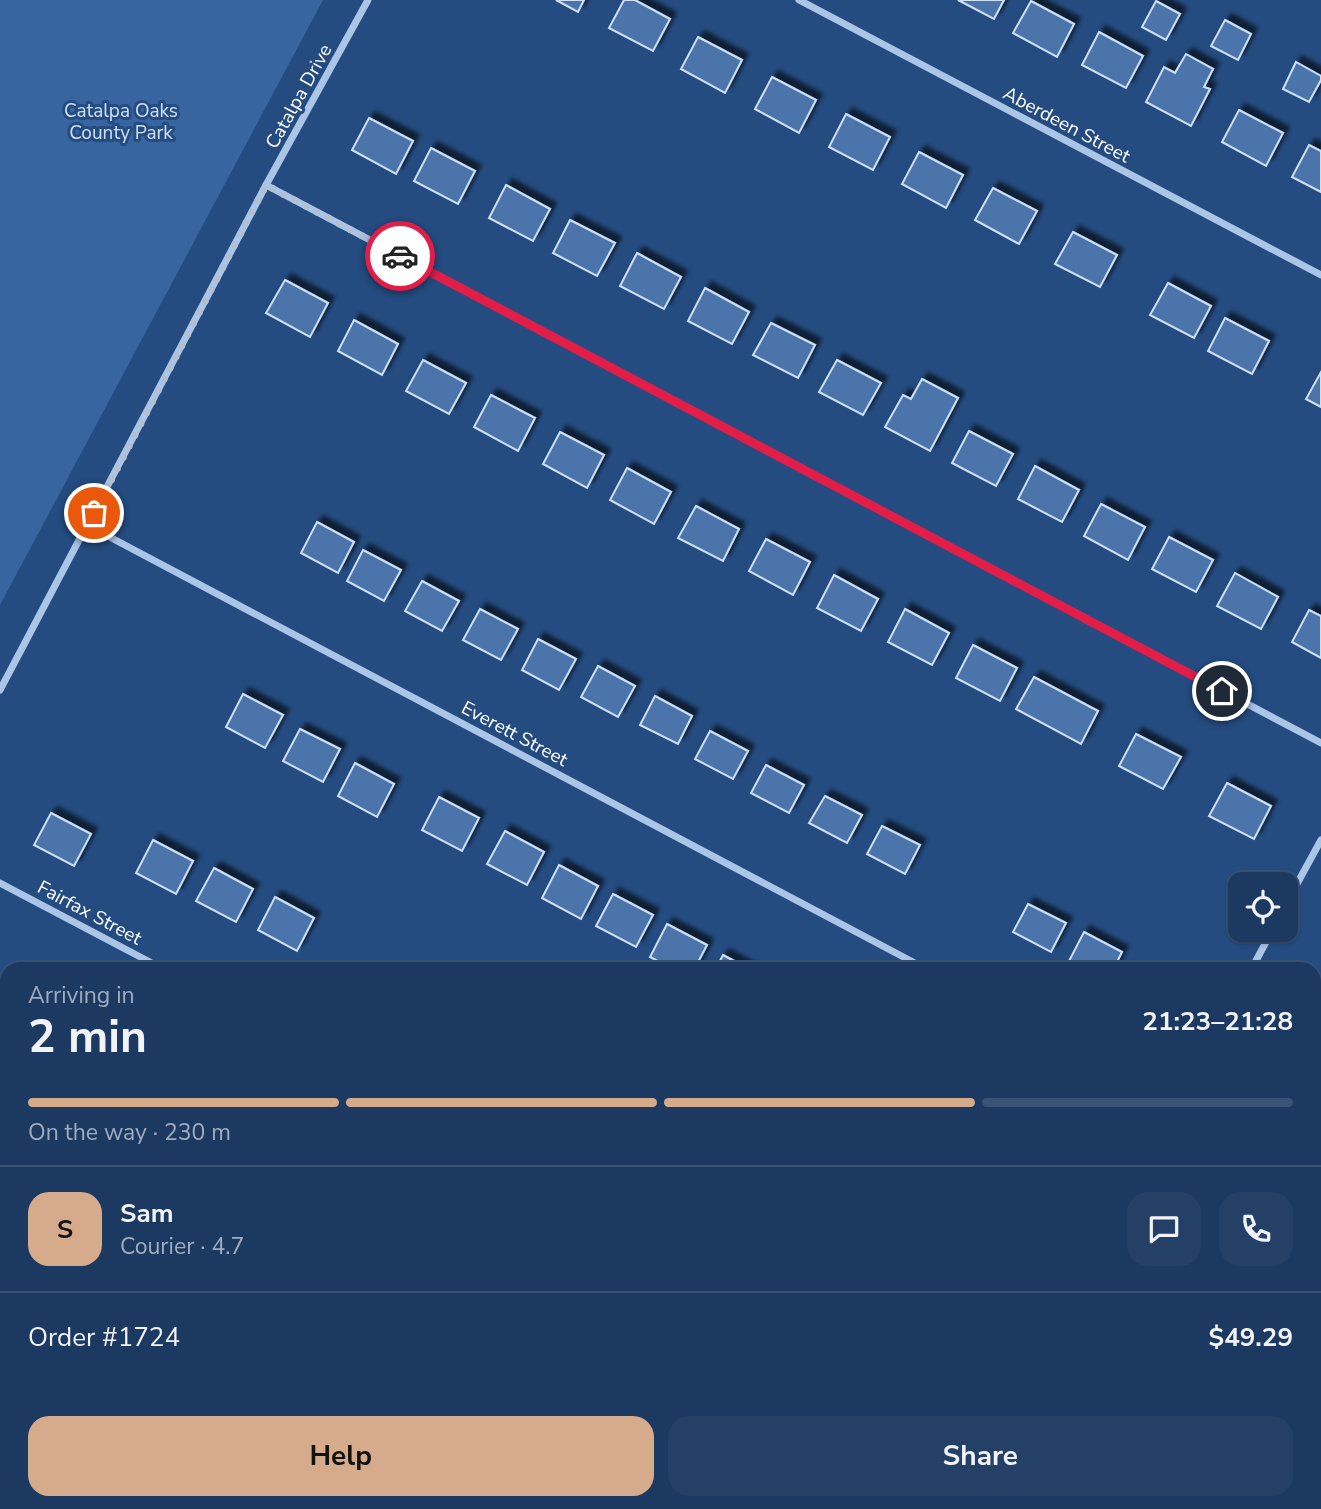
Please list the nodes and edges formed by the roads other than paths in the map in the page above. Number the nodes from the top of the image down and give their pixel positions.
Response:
1 (368, 0) edge
2 (799, 0) edge
3 (266, 185) junction
4 (1321, 275) edge
5 (87, 525) junction
6 (0, 690) edge
7 (1321, 743) edge
8 (1321, 840) edge
9 (1298, 882) edge
10 (0, 883) edge
11 (1266, 942) edge
12 (150, 962) edge
13 (913, 962) edge
14 (1255, 962) edge

1 - 3 street, Catalpa Drive
2 - 4 street, Aberdeen Street
3 - 5 street, Catalpa Drive
3 - 7 street
5 - 6 street, Catalpa Drive
5 - 13 street, Everett Street
8 - 9 street
10 - 12 street, Fairfax Street
11 - 14 street

